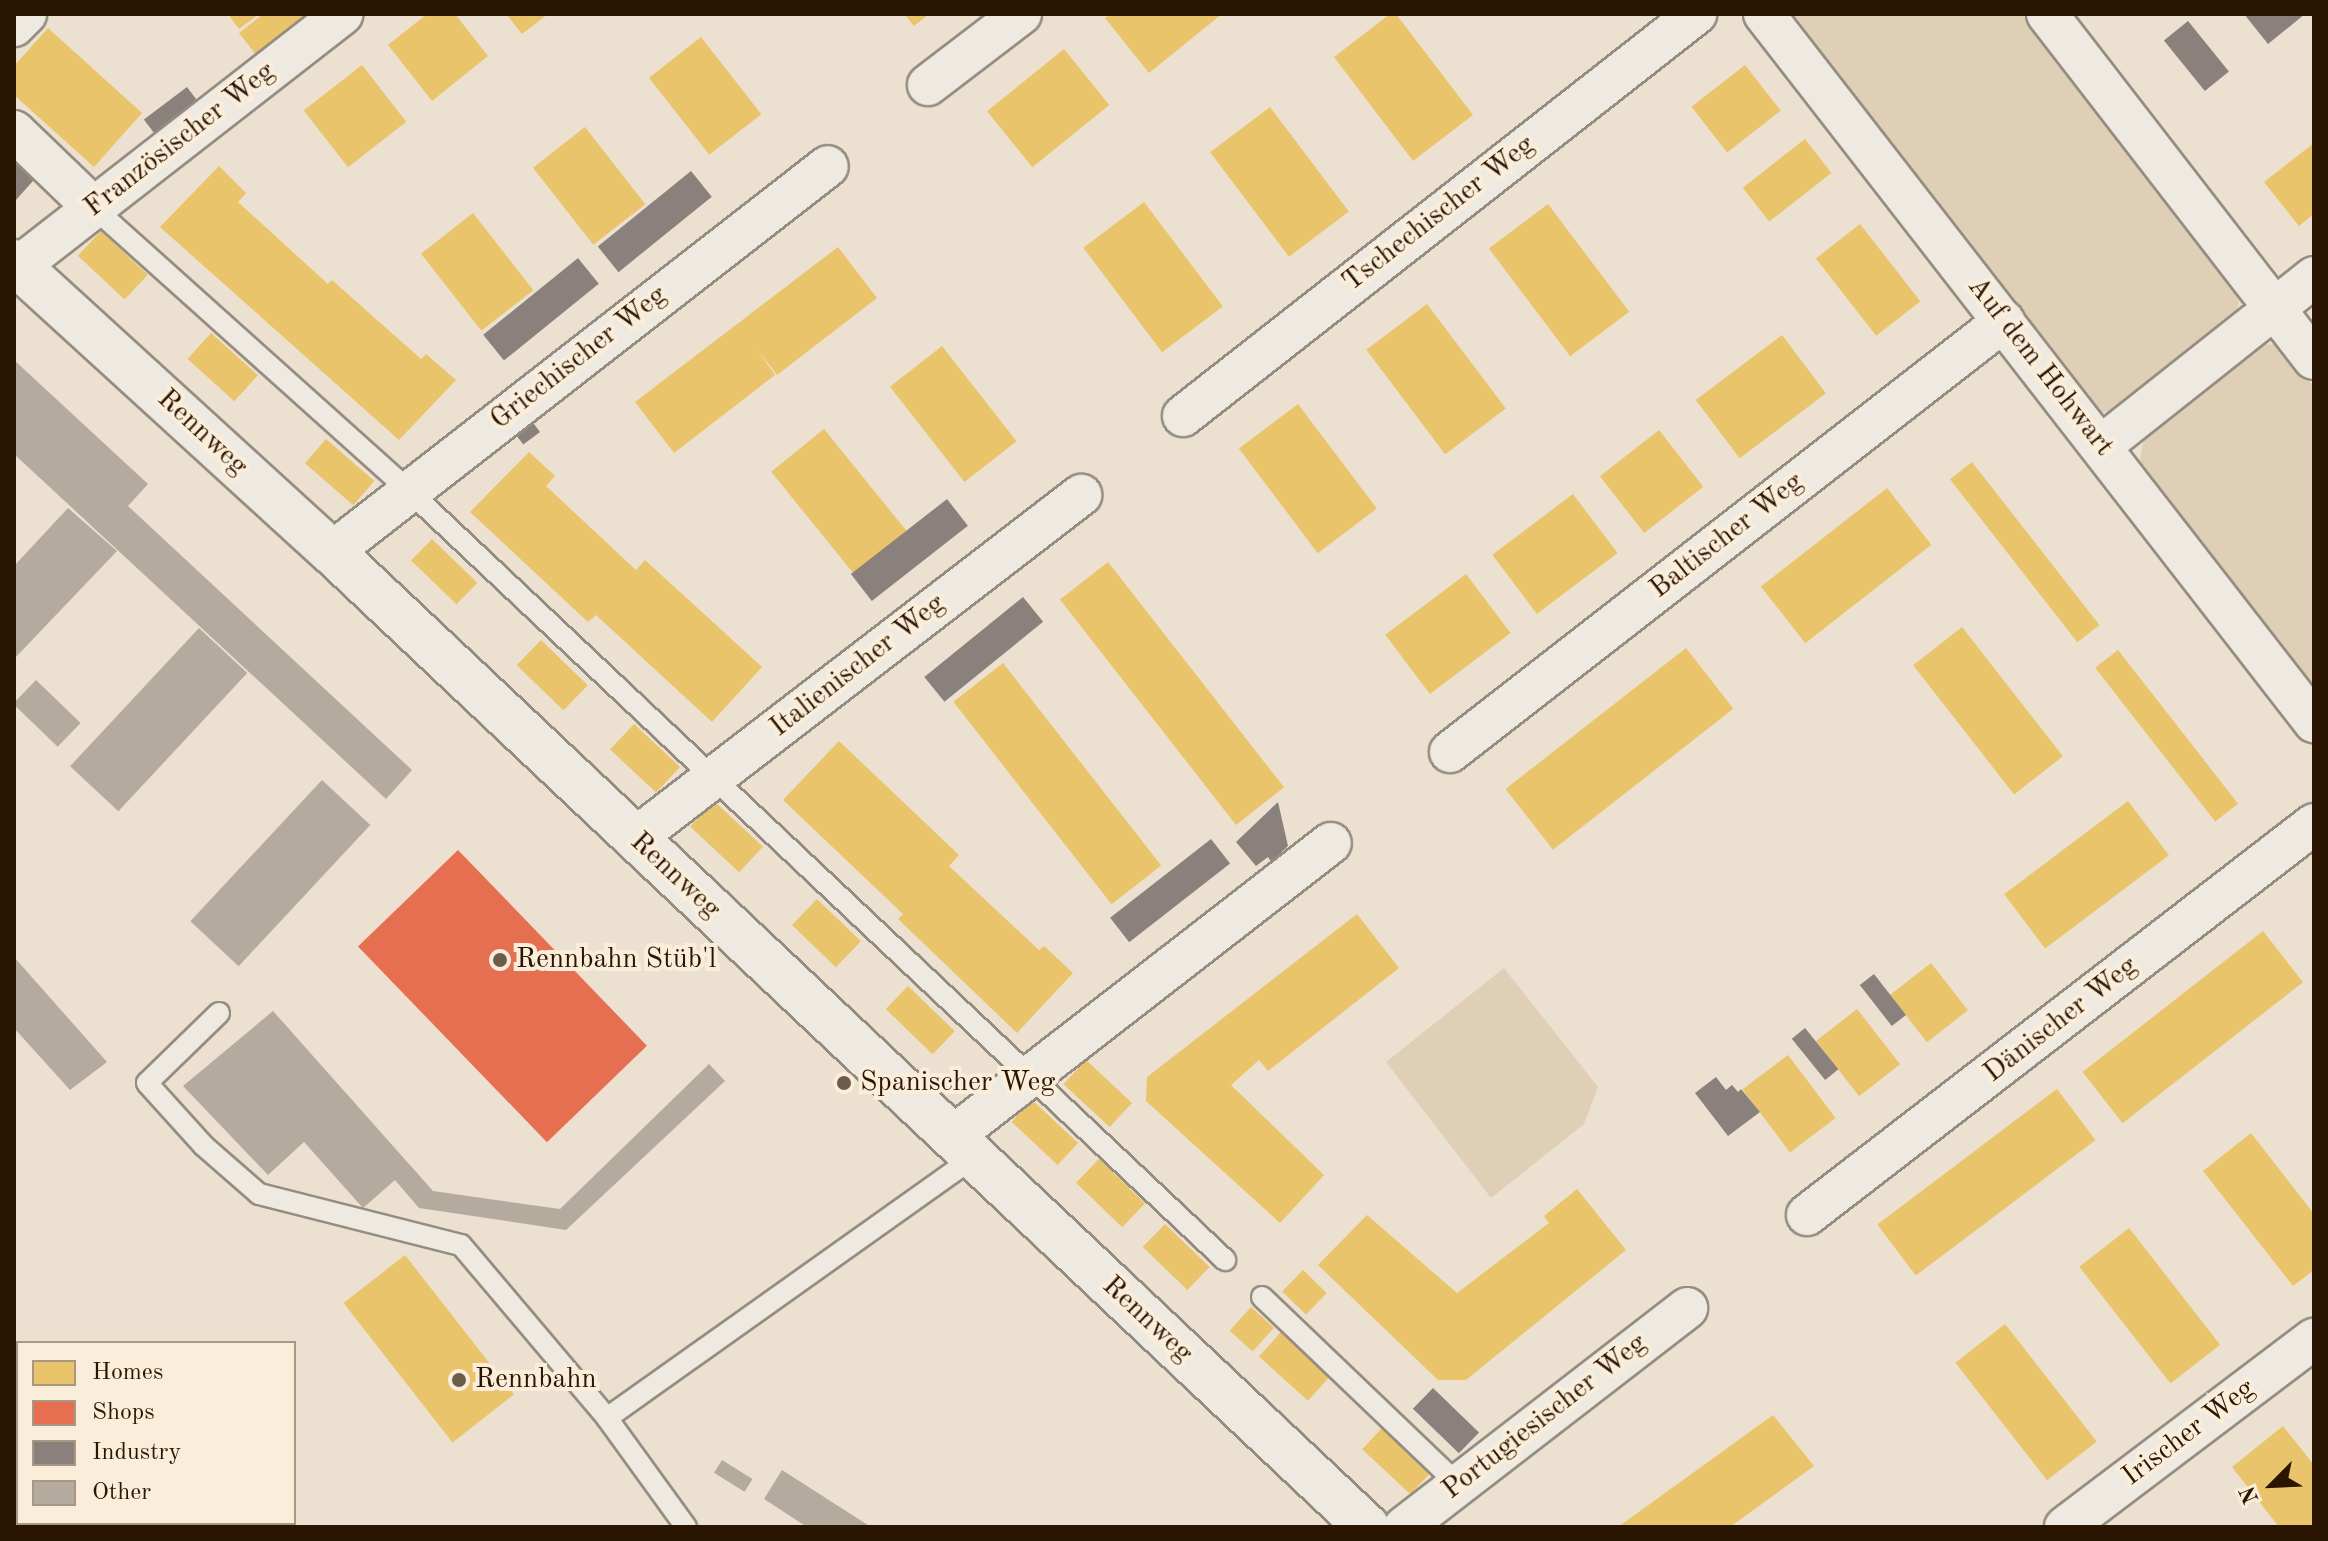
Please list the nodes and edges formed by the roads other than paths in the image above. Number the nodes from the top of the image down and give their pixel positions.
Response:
1 (26, 14) edge
2 (343, 14) edge
3 (1021, 14) edge
4 (1696, 14) edge
5 (1764, 14) edge
6 (2047, 14) edge
7 (14, 26) edge
8 (928, 85) dead end
9 (14, 131) edge
10 (828, 166) dead end
11 (93, 207) junction
12 (16, 264) edge
13 (2314, 277) edge
14 (2275, 308) junction
15 (2004, 321) junction
16 (2314, 359) edge
17 (1183, 416) dead end
18 (2101, 446) junction
19 (408, 490) junction
20 (1081, 495) dead end
21 (332, 552) junction
22 (2314, 722) edge
23 (1450, 752) dead end
24 (711, 780) junction
25 (2314, 824) edge
26 (635, 838) junction
27 (1331, 843) dead end
28 (219, 1013) dead end
29 (1031, 1077) junction
30 (963, 1146) junction
31 (1807, 1215) dead end
32 (1225, 1260) dead end
33 (1262, 1297) dead end
34 (1687, 1308) dead end
35 (2314, 1339) edge
36 (607, 1418) junction
37 (1458, 1484) junction
38 (686, 1527) edge
39 (1367, 1527) edge
40 (1404, 1527) edge
41 (2065, 1527) edge

1 - 7 street
2 - 11 street, Französischer Weg
3 - 8 street
4 - 17 street, Tschechischer Weg
5 - 15 street, Auf dem Hohwart
6 - 14 street
9 - 11 street
10 - 19 street, Griechischer Weg
11 - 12 street, Französischer Weg
11 - 19 lane
12 - 21 street, Rennweg
13 - 14 street
14 - 16 street
14 - 18 street
15 - 18 street, Auf dem Hohwart
15 - 23 street, Baltischer Weg
18 - 22 street, Auf dem Hohwart
19 - 21 street, Griechischer Weg
19 - 24 lane
20 - 24 street, Italienischer Weg
21 - 26 street, Rennweg
24 - 26 street, Italienischer Weg
24 - 29 lane
25 - 31 street, Dänischer Weg
26 - 30 street, Rennweg
27 - 29 street
28 - 36 lane
29 - 30 street
29 - 32 lane
30 - 36 lane
30 - 39 street, Rennweg
33 - 37 lane
34 - 37 street, Portugiesischer Weg
35 - 41 street, Irischer Weg
36 - 38 lane
37 - 40 street, Portugiesischer Weg

